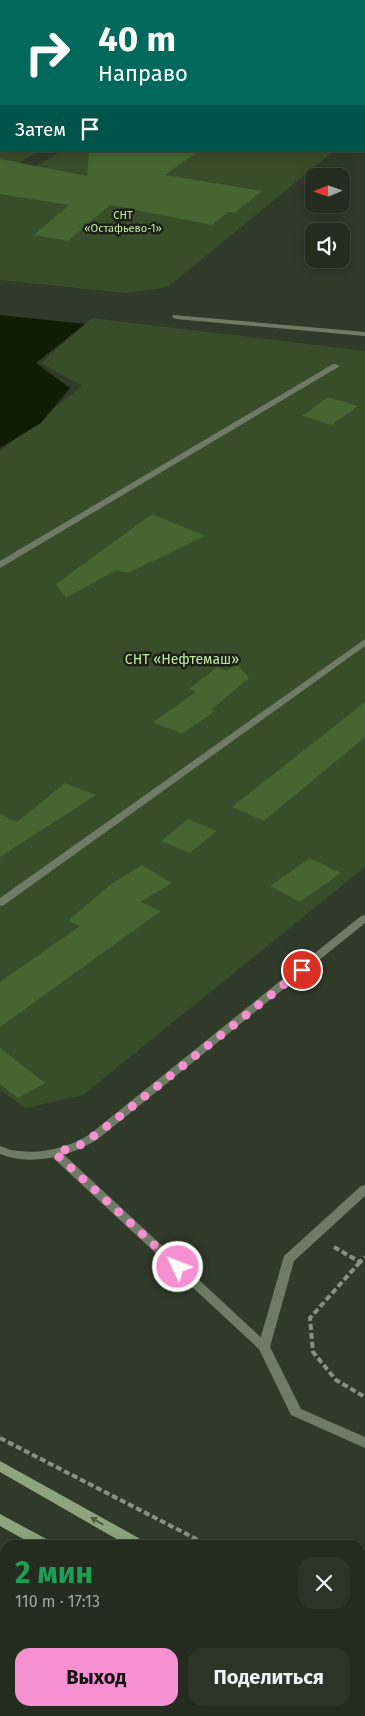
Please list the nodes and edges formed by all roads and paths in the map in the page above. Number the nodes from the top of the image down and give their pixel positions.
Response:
1 (176, 317) dead end
2 (365, 334) edge
3 (336, 366) dead end
4 (0, 564) edge
5 (365, 642) edge
6 (0, 903) edge
7 (365, 918) edge
8 (0, 1150) edge
9 (55, 1153) junction
10 (365, 1189) edge
11 (313, 1236) junction
12 (365, 1258) edge
13 (360, 1262) junction
14 (264, 1347) junction
15 (365, 1397) edge
16 (0, 1438) edge
17 (365, 1444) edge
18 (0, 1466) edge
19 (0, 1519) edge
20 (36, 1540) edge
21 (130, 1540) edge
22 (198, 1540) edge

1 - 2 street
3 - 4 street
5 - 6 street
7 - 9 street
8 - 9 street
9 - 14 street
10 - 11 street
11 - 13 path
11 - 14 street
12 - 13 path
13 - 15 path
14 - 17 street
16 - 22 path
21 -> 18 main road
19 - 20 main road

